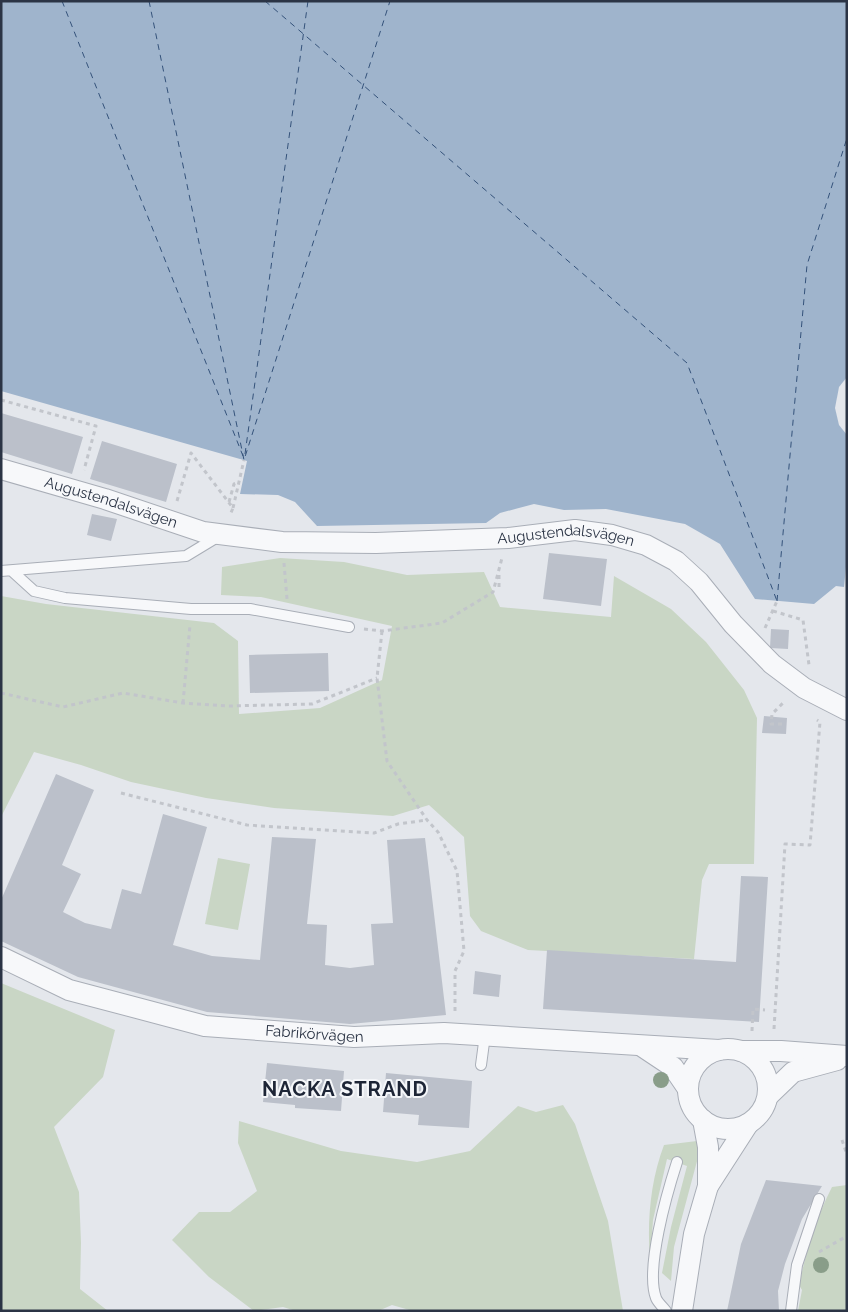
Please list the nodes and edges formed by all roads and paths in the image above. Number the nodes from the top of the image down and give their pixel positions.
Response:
1 (1, 400) edge
2 (244, 460) dead end
3 (1, 469) edge
4 (239, 482) junction
5 (78, 490) junction
6 (229, 502) junction
7 (233, 508) junction
8 (171, 521) junction
9 (225, 527) junction
10 (282, 542) junction
11 (504, 549) dead end
12 (499, 556) dead end
13 (1, 571) edge
14 (12, 571) junction
15 (499, 587) dead end
16 (777, 602) dead end
17 (191, 609) junction
18 (773, 611) junction
19 (288, 616) junction
20 (348, 627) joint
21 (382, 631) junction
22 (764, 632) dead end
23 (810, 670) dead end
24 (377, 678) junction
25 (1, 693) edge
26 (183, 703) junction
27 (790, 706) dead end
28 (847, 710) edge
29 (812, 718) dead end
30 (782, 724) dead end
31 (121, 793) dead end
32 (427, 820) junction
33 (1, 958) edge
34 (765, 1010) dead end
35 (456, 1020) dead end
36 (752, 1031) dead end
37 (773, 1032) dead end
38 (485, 1035) junction
39 (641, 1046) junction
40 (719, 1050) junction
41 (741, 1051) junction
42 (847, 1057) edge
43 (481, 1065) dead end
44 (688, 1089) junction
45 (768, 1096) junction
46 (703, 1120) junction
47 (748, 1124) junction
48 (842, 1140) dead end
49 (847, 1155) edge
50 (677, 1162) dead end
51 (708, 1186) junction
52 (819, 1199) dead end
53 (847, 1236) edge
54 (830, 1245) dead end
55 (666, 1311) edge
56 (682, 1311) edge
57 (791, 1311) edge

1 - 5 path
2 - 4 path
3 - 5 street, Augustendalsvägen
4 - 6 path
4 - 7 path
5 - 8 street, Augustendalsvägen
6 - 7 path
6 - 8 path
7 - 9 path
8 - 9 street, Augustendalsvägen
9 - 10 street, Augustendalsvägen
9 - 14 lane
10 - 19 path
10 - 28 street, Augustendalsvägen
11 - 21 path
12 - 15 path
13 - 14 lane
14 - 17 lane
16 - 18 path
17 - 19 lane
17 - 26 path
18 - 22 path
18 - 23 path
19 - 20 lane
20 - 21 path
21 - 24 path
24 - 26 path
24 - 32 path
25 - 26 path
27 - 30 path
29 - 37 path
31 - 32 path
32 - 35 path
33 - 38 street, Fabrikörvägen
34 - 36 path
38 - 39 street, Fabrikörvägen
38 - 43 lane
39 - 40 street, Fabrikörvägen
39 - 44 street, Fabrikörvägen
40 - 41 street
40 - 44 street
41 - 42 street
41 - 45 street
42 - 45 street
44 - 46 street
45 - 47 street
46 - 47 street
46 - 51 street
47 - 51 street
48 - 49 path
50 - 55 lane
51 - 56 street
52 - 57 lane
53 - 54 path

